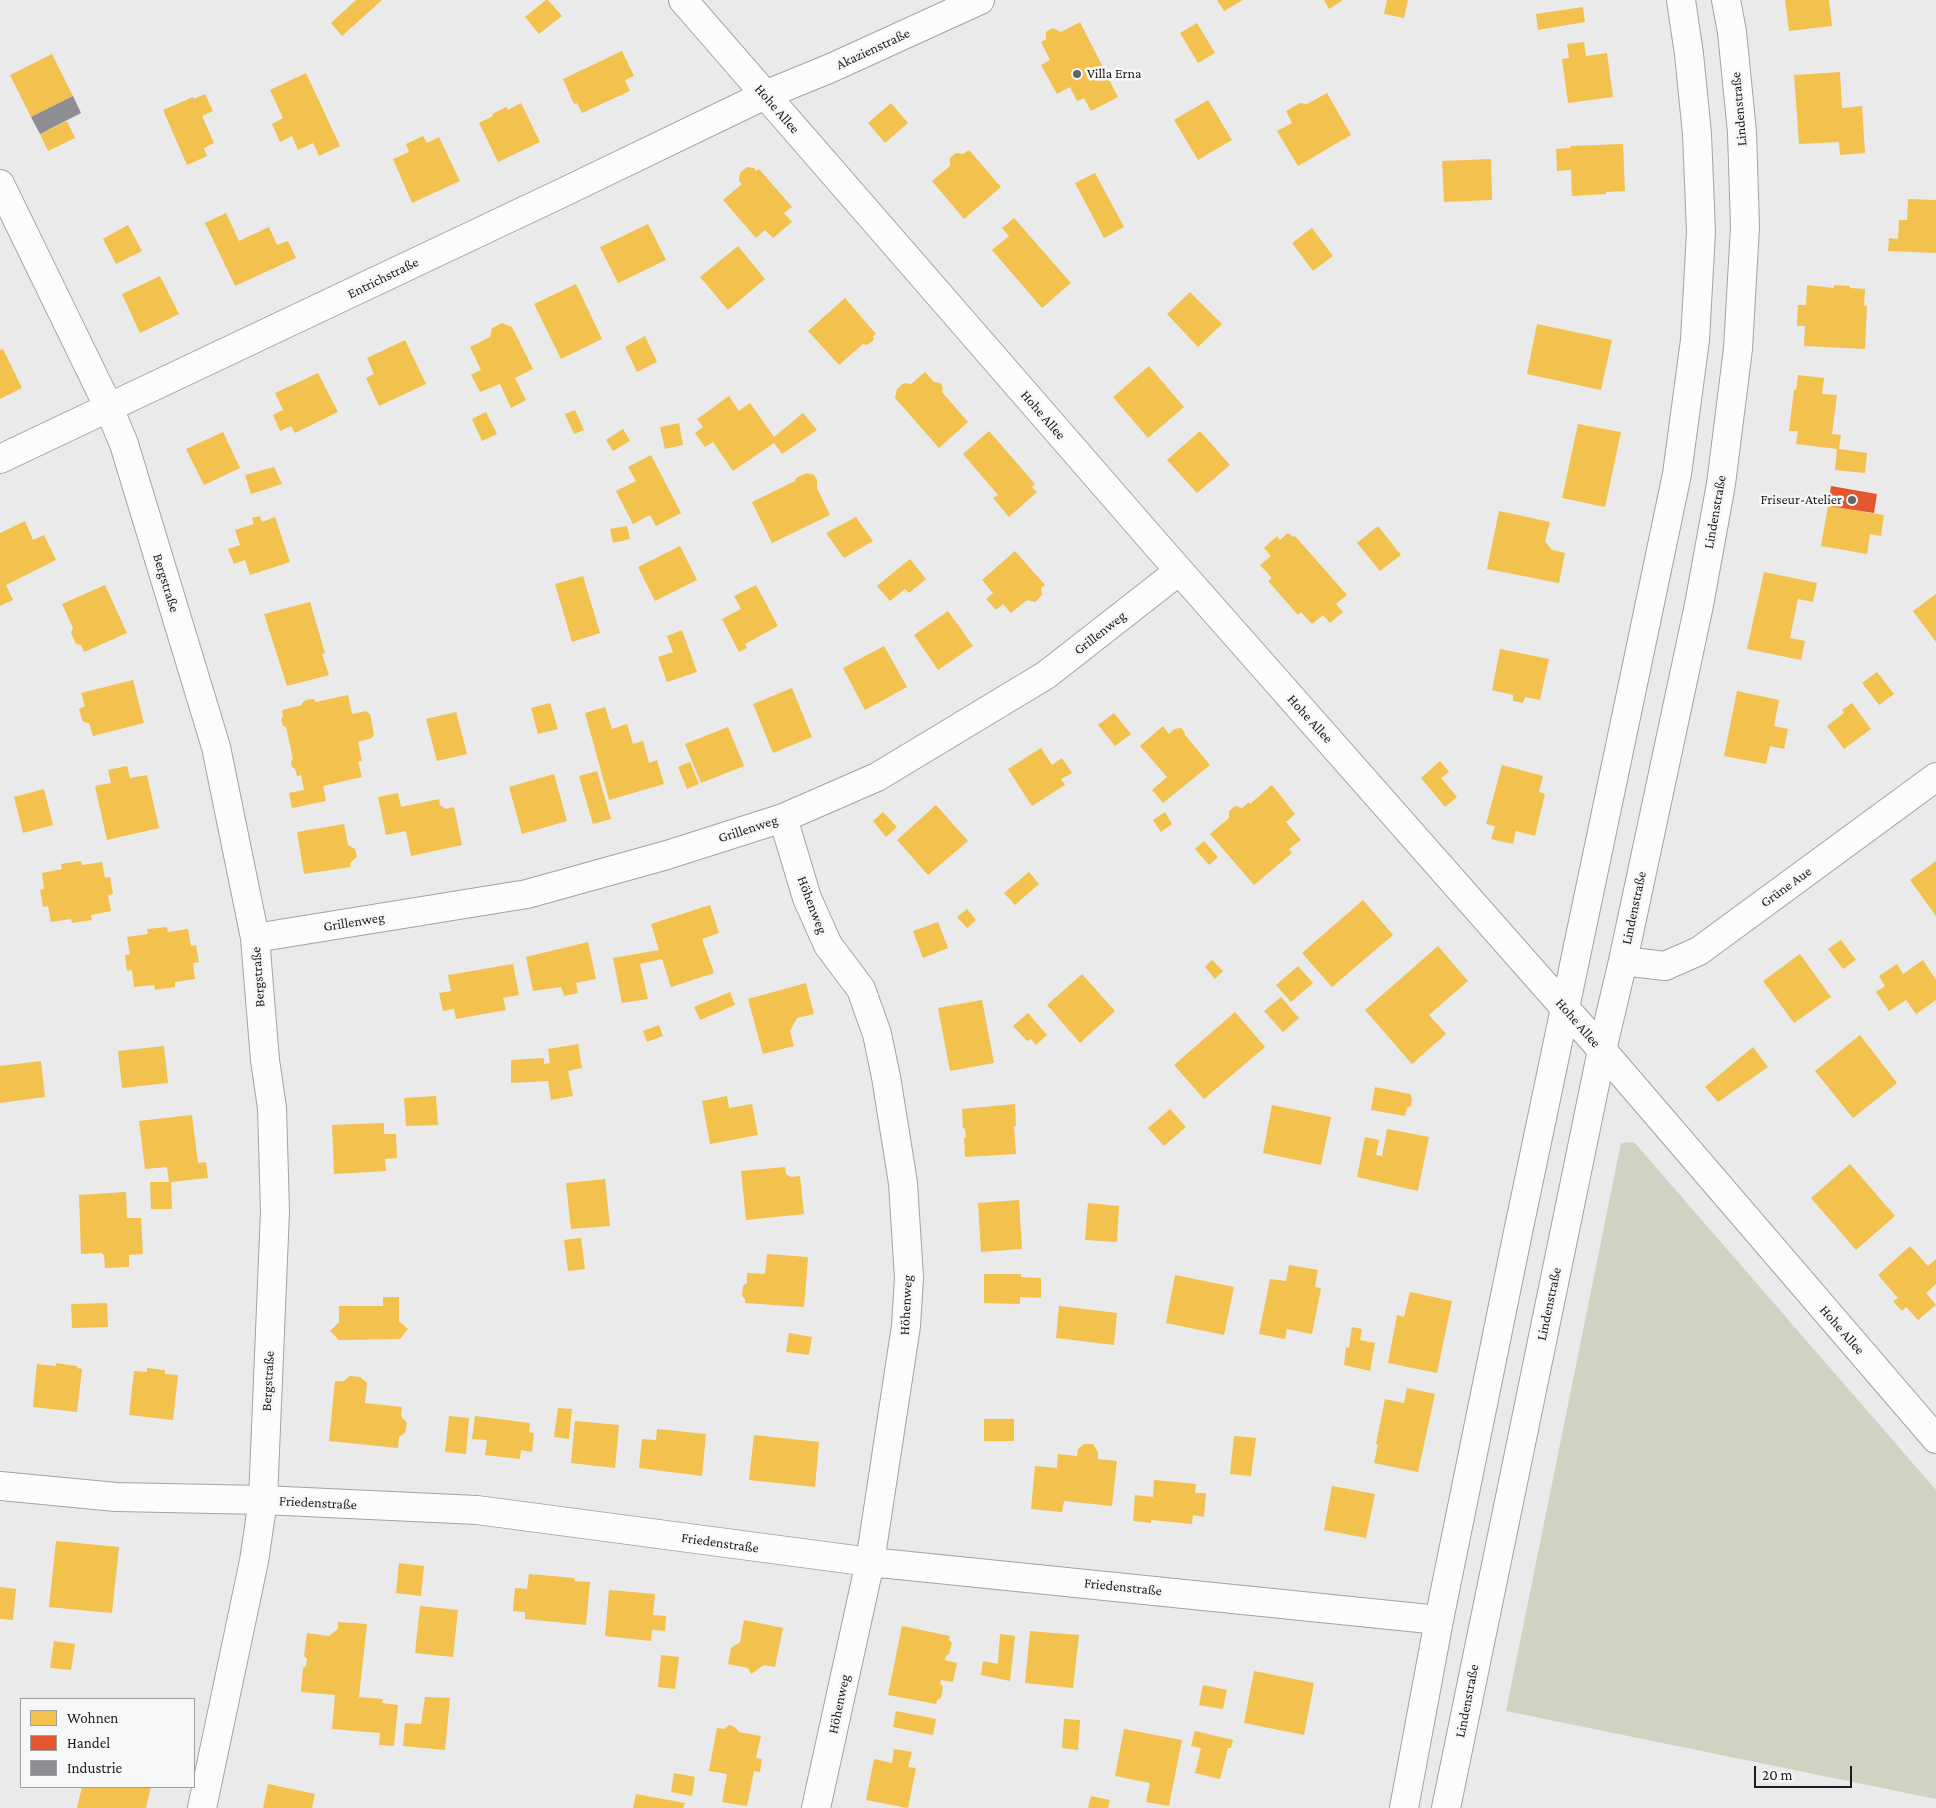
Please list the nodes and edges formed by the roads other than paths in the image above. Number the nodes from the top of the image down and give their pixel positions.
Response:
1 (683, 0) edge
2 (980, 0) edge
3 (1681, 0) edge
4 (1726, 0) edge
5 (765, 95) junction
6 (0, 184) edge
7 (109, 408) junction
8 (0, 459) edge
9 (1179, 571) junction
10 (1936, 776) edge
11 (783, 818) junction
12 (255, 938) junction
13 (1623, 961) junction
14 (1565, 1008) junction
15 (1602, 1050) junction
16 (1936, 1439) edge
17 (0, 1486) edge
18 (263, 1500) junction
19 (870, 1562) junction
20 (1440, 1620) junction
21 (202, 1808) edge
22 (816, 1808) edge
23 (1404, 1808) edge
24 (1446, 1808) edge

1 - 5 street, Hohe Allee
2 - 5 street, Akazienstraße
3 - 14 street
4 - 13 street, Lindenstraße
5 - 7 street, Entrichstraße
5 - 9 street, Hohe Allee
6 - 7 street, Bergstraße
7 - 8 street, Entrichstraße
7 - 12 street, Bergstraße
9 - 11 street, Grillenweg
9 - 14 street, Hohe Allee
10 - 13 street, Grüne Aue
11 - 12 street, Grillenweg
11 - 19 street, Höhenweg
12 - 18 street, Bergstraße
13 - 15 street, Lindenstraße
14 - 15 street, Hohe Allee
14 - 20 street
15 - 16 street, Hohe Allee
15 - 24 street, Lindenstraße
17 - 18 street, Friedenstraße
18 - 19 street, Friedenstraße
18 - 21 street, Bergstraße
19 - 20 street, Friedenstraße
19 - 22 street, Höhenweg
20 - 23 street

